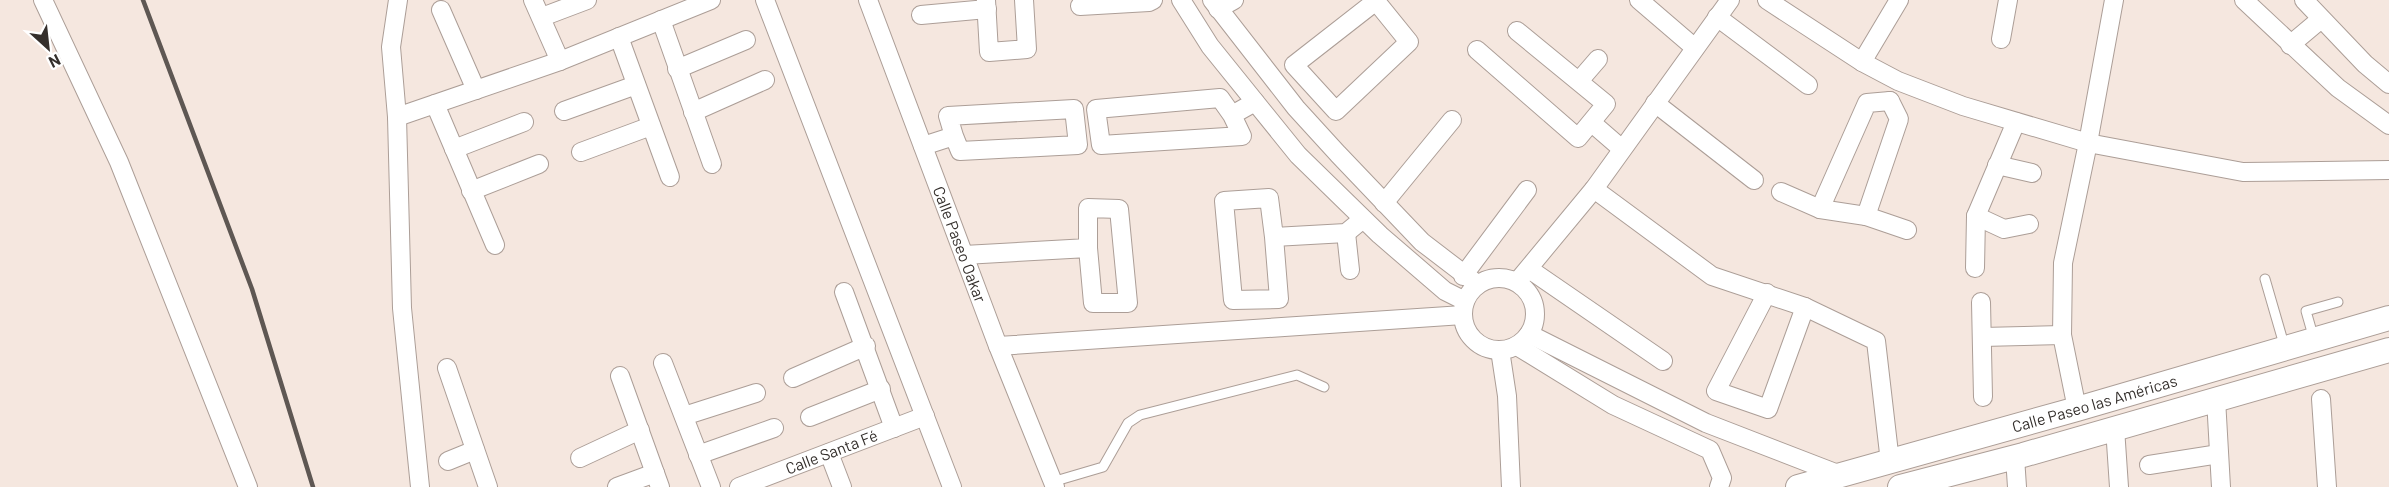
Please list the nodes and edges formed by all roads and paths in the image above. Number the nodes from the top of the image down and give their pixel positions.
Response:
1 (44, 0) edge
2 (398, 0) edge
3 (533, 0) edge
4 (587, 0) edge
5 (711, 0) edge
6 (765, 0) edge
7 (868, 0) edge
8 (1024, 0) edge
9 (1153, 0) edge
10 (1180, 0) edge
11 (1234, 0) edge
12 (1639, 0) edge
13 (1730, 0) edge
14 (1767, 0) edge
15 (1899, 0) edge
16 (2114, 0) edge
17 (2244, 0) edge
18 (2304, 0) edge
19 (1375, 1) edge
20 (2005, 1) edge
21 (986, 4) edge
22 (1215, 5) edge
23 (1080, 6) dead end
24 (441, 10) dead end
25 (921, 15) dead end
26 (542, 17) junction
27 (1717, 17) junction
28 (2321, 19) junction
29 (661, 20) junction
30 (1517, 31) dead end
31 (619, 37) junction
32 (2001, 39) dead end
33 (746, 40) dead end
34 (2290, 45) junction
35 (1695, 48) junction
36 (1477, 50) dead end
37 (1598, 59) dead end
38 (560, 61) junction
39 (1862, 62) junction
40 (677, 69) junction
41 (765, 80) dead end
42 (1579, 81) junction
43 (1898, 81) junction
44 (2389, 84) edge
45 (636, 85) junction
46 (1808, 86) dead end
47 (476, 90) junction
48 (1318, 91) junction
49 (1890, 101) junction
50 (1255, 102) junction
51 (435, 104) junction
52 (1655, 104) junction
53 (1296, 108) junction
54 (564, 111) dead end
55 (693, 112) junction
56 (1232, 115) junction
57 (397, 117) junction
58 (1452, 120) dead end
59 (524, 122) dead end
60 (2016, 122) junction
61 (1592, 123) junction
62 (651, 126) junction
63 (2389, 126) edge
64 (954, 136) junction
65 (2088, 143) junction
66 (923, 146) junction
67 (454, 149) junction
68 (1622, 149) junction
69 (581, 152) dead end
70 (539, 164) dead end
71 (712, 164) dead end
72 (1997, 165) junction
73 (2389, 170) edge
74 (2032, 173) dead end
75 (670, 177) dead end
76 (1754, 180) dead end
77 (1594, 189) junction
78 (471, 190) junction
79 (1527, 190) dead end
80 (1781, 192) dead end
81 (1384, 203) junction
82 (1820, 209) junction
83 (1866, 216) junction
84 (1976, 216) junction
85 (1363, 219) junction
86 (2029, 224) dead end
87 (1907, 230) dead end
88 (1346, 233) junction
89 (1274, 237) junction
90 (495, 245) dead end
91 (1088, 248) junction
92 (964, 255) junction
93 (1975, 268) dead end
94 (1350, 270) dead end
95 (1523, 275) junction
96 (2265, 279) dead end
97 (1470, 280) junction
98 (844, 292) dead end
99 (1767, 294) junction
100 (1981, 302) dead end
101 (2338, 302) dead end
102 (1805, 307) junction
103 (1464, 308) junction
104 (2389, 318) edge
105 (2062, 335) junction
106 (1982, 337) junction
107 (2314, 339) junction
108 (1516, 344) junction
109 (866, 346) junction
110 (998, 346) junction
111 (2285, 348) junction
112 (2389, 350) edge
113 (1663, 361) dead end
114 (663, 363) dead end
115 (447, 368) dead end
116 (620, 376) dead end
117 (794, 378) dead end
118 (1324, 387) dead end
119 (881, 389) junction
120 (756, 393) dead end
121 (1983, 397) dead end
122 (2216, 399) junction
123 (2321, 399) dead end
124 (2077, 409) junction
125 (684, 416) junction
126 (925, 416) junction
127 (810, 417) dead end
128 (774, 428) dead end
129 (894, 428) junction
130 (2115, 428) junction
131 (640, 430) junction
132 (1939, 448) junction
133 (475, 450) junction
134 (829, 453) junction
135 (2219, 454) junction
136 (698, 455) junction
137 (2014, 457) junction
138 (580, 458) dead end
139 (448, 461) dead end
140 (1890, 462) junction
141 (2149, 465) dead end
142 (1844, 476) junction
143 (1944, 476) junction
144 (658, 480) edge
145 (1053, 484) edge
146 (838, 486) edge
147 (1910, 486) edge
148 (249, 487) edge
149 (420, 487) edge
150 (488, 487) edge
151 (617, 487) edge
152 (711, 487) edge
153 (739, 487) edge
154 (952, 487) edge
155 (1511, 487) edge
156 (1719, 487) edge
157 (1798, 487) edge
158 (2017, 487) edge
159 (2120, 487) edge
160 (2221, 487) edge
161 (2327, 487) edge

1 - 148 street
2 - 57 street
3 - 26 street
4 - 26 street
5 - 29 street
6 - 126 street
7 - 66 street, Calle Paseo Oakar
8 - 21 street
9 - 23 street
10 - 50 street
11 - 22 street
12 - 35 street
13 - 27 street
14 - 39 street
15 - 39 street
16 - 65 street
17 - 34 street
18 - 28 street
19 - 48 street
19 - 48 street
20 - 32 street
21 - 25 street
22 - 53 street
24 - 47 street
26 - 38 street
27 - 35 street
27 - 46 street
28 - 34 street
28 - 44 street
29 - 31 street
29 - 40 street
30 - 42 street
31 - 38 street
31 - 45 street
33 - 40 street
34 - 63 street
35 - 52 street
36 - 61 street
37 - 42 street
38 - 47 street
39 - 43 street
40 - 55 street
41 - 55 street
42 - 61 street
43 - 49 street
43 - 60 street
45 - 54 street
45 - 62 street
47 - 51 street
48 - 53 street
49 - 82 street
49 - 83 street
50 - 56 street
50 - 85 street
51 - 57 street
51 - 67 street
52 - 68 street
52 - 76 street
53 - 81 street
55 - 71 street
56 - 56 street
57 - 149 street
58 - 81 street
59 - 67 street
60 - 65 street
60 - 72 street
61 - 68 street
62 - 69 street
62 - 75 street
64 - 64 street
64 - 66 street
65 - 73 street
65 - 105 street
66 - 92 street, Calle Paseo Oakar
67 - 78 street
68 - 77 street
70 - 78 street
72 - 74 street
72 - 84 street
77 - 95 street
77 - 99 street
78 - 90 street
79 - 97 street
80 - 82 street
81 - 97 street
82 - 83 street
83 - 87 street
84 - 86 street
84 - 93 street
85 - 88 street
85 - 103 street
88 - 89 street
88 - 94 street
89 - 89 street
91 - 91 street
91 - 92 street
92 - 110 street, Calle Paseo Oakar
95 - 97 street
95 - 108 street
95 - 113 street
96 - 111 lane
97 - 103 street
98 - 109 street
99 - 102 street
99 - 102 street
100 - 106 street
101 - 107 lane
102 - 140 street
103 - 108 street
103 - 110 street
104 - 107 street, Calle Paseo las Américas
105 - 106 street
105 - 124 street
106 - 121 street
107 - 111 street, Calle Paseo las Américas
108 - 142 street
108 - 155 street
108 - 156 street
109 - 117 street
109 - 119 street
110 - 145 street, Calle Paseo Oakar
111 - 124 street, Calle Paseo las Américas
112 - 122 street, Calle Paseo las Américas
114 - 125 street
115 - 133 street
116 - 131 street
118 - 145 lane
119 - 127 street
119 - 129 street
120 - 125 street
122 - 130 street, Calle Paseo las Américas
122 - 135 street
123 - 161 street
124 - 132 street, Calle Paseo las Américas
125 - 136 street
126 - 129 street, Calle Santa Fé
126 - 154 street
128 - 136 street
129 - 134 street, Calle Santa Fé
130 - 137 street, Calle Paseo las Américas
130 - 159 street
131 - 138 street
131 - 144 street
132 - 140 street, Calle Paseo las Américas
132 - 143 street
133 - 139 street
133 - 150 street
134 - 146 street
134 - 153 street, Calle Santa Fé
135 - 141 street
135 - 160 street
136 - 152 street
137 - 143 street, Calle Paseo las Américas
137 - 158 street
140 - 142 street, Calle Paseo las Américas
142 - 157 street, Calle Paseo las Américas
143 - 147 street, Calle Paseo las Américas
144 - 151 street

